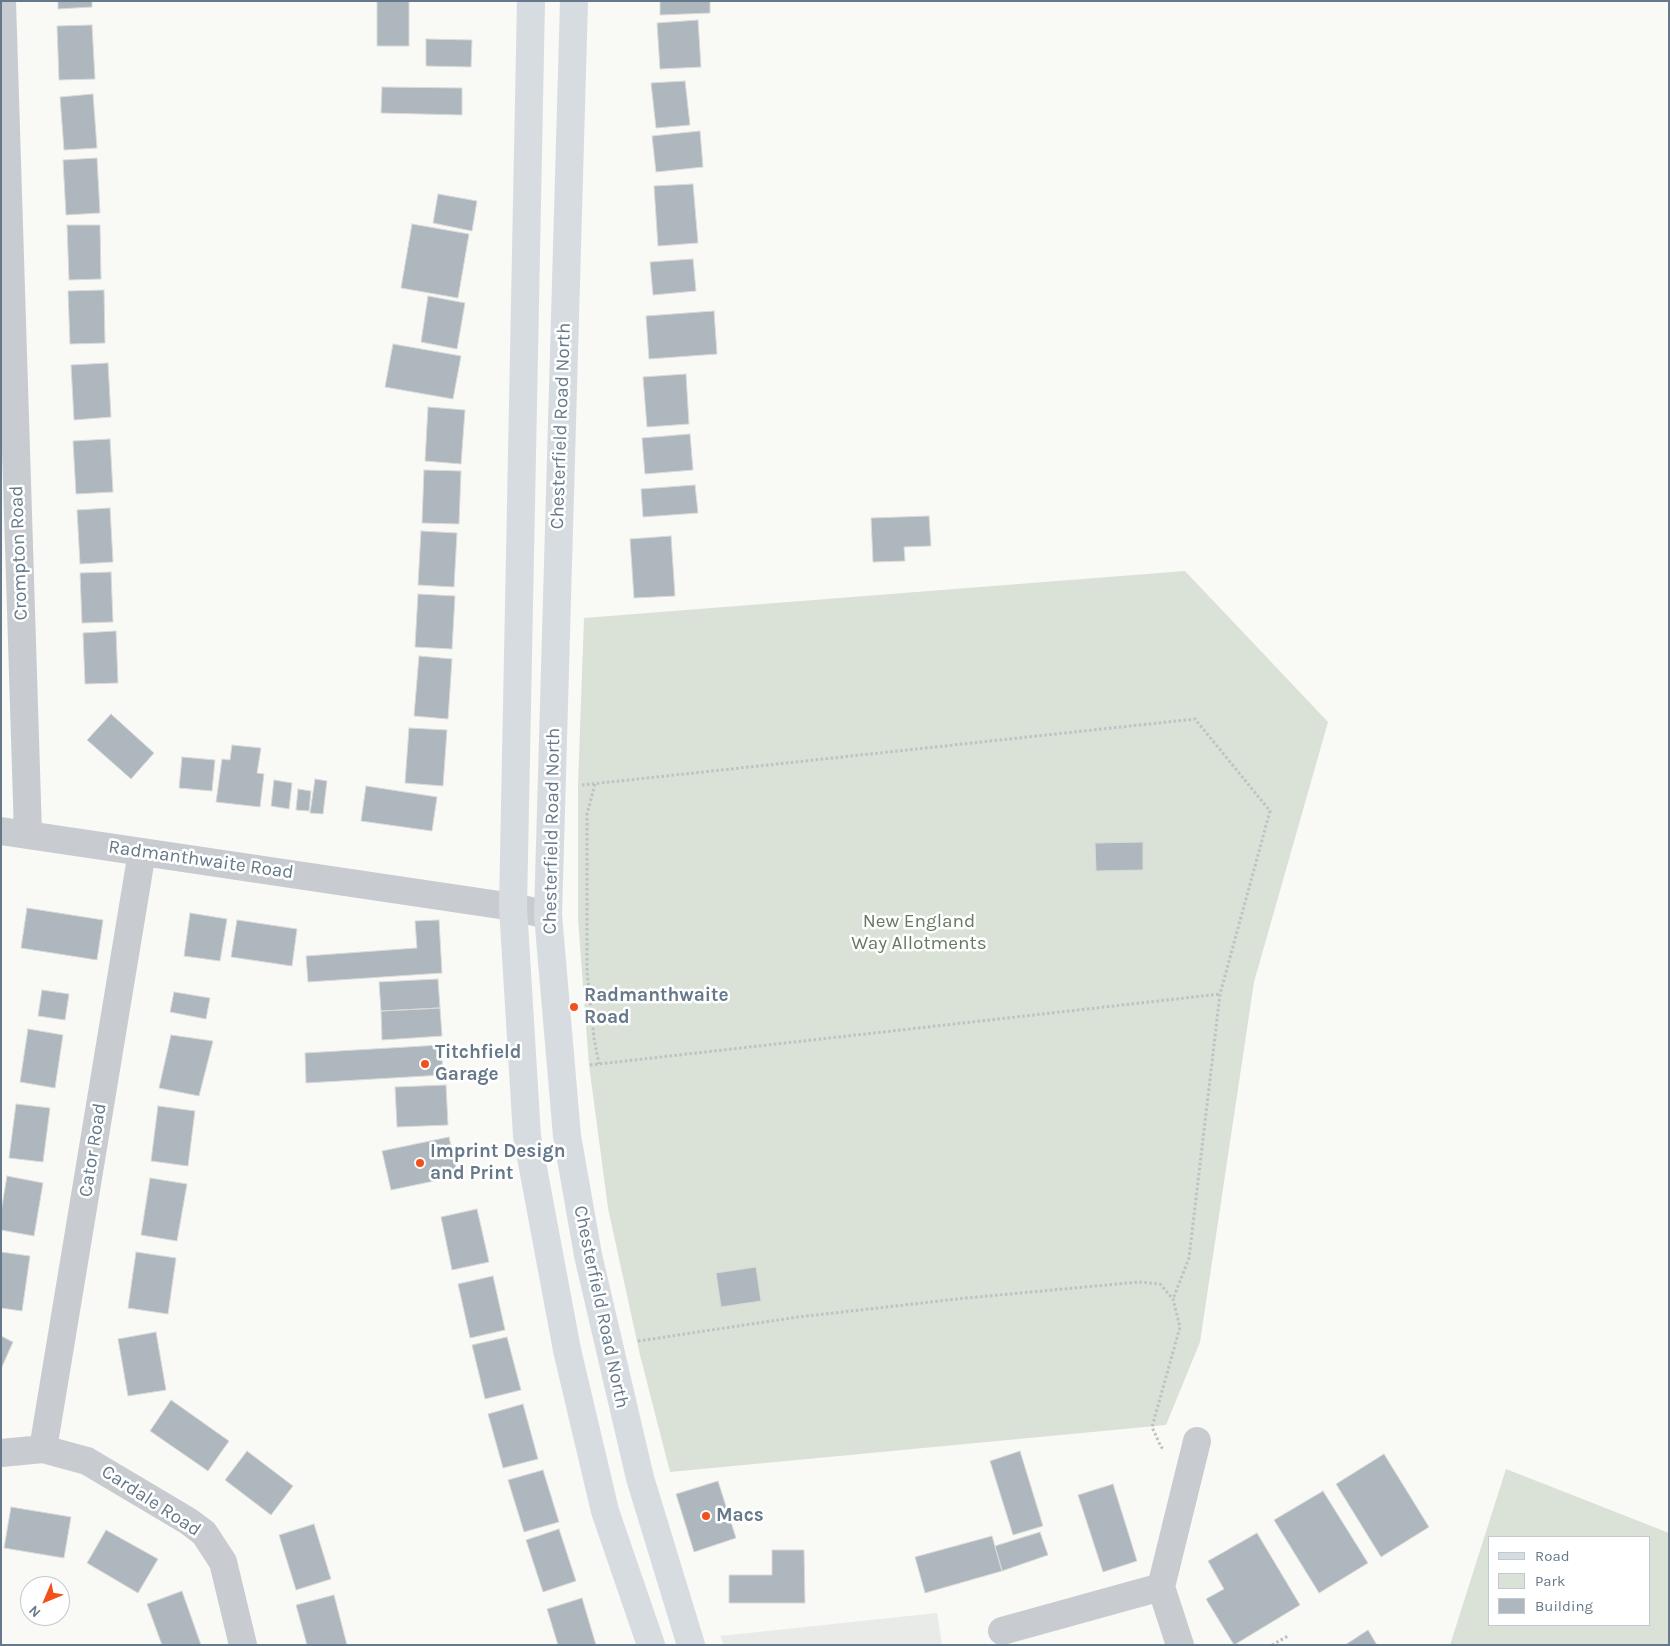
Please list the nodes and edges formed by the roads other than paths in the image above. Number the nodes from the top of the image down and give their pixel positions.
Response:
1 (2, 1) edge
2 (531, 1) edge
3 (574, 1) edge
4 (523, 353) junction
5 (563, 354) junction
6 (1, 831) edge
7 (28, 834) junction
8 (142, 852) junction
9 (513, 907) junction
10 (548, 915) junction
11 (43, 1449) junction
12 (1194, 1452) road end
13 (1, 1453) edge
14 (1161, 1586) junction
15 (1002, 1631) dead end
16 (243, 1645) edge
17 (651, 1645) edge
18 (691, 1645) edge
19 (1180, 1645) edge

1 - 7 street, Crompton Road
2 - 4 main road, Chesterfield Road North
3 - 5 main road, Chesterfield Road North
4 - 5 main road
4 - 9 main road, Chesterfield Road North
5 - 10 main road, Chesterfield Road North
6 - 7 street, Radmanthwaite Road
7 - 8 street, Radmanthwaite Road
8 - 9 street, Radmanthwaite Road
8 - 11 street, Cator Road
9 - 10 street, Radmanthwaite Road
9 - 17 main road, Chesterfield Road North
10 - 18 main road, Chesterfield Road North
11 - 13 street
11 - 16 street, Cardale Road
12 - 14 street
14 - 15 street
14 - 19 street

